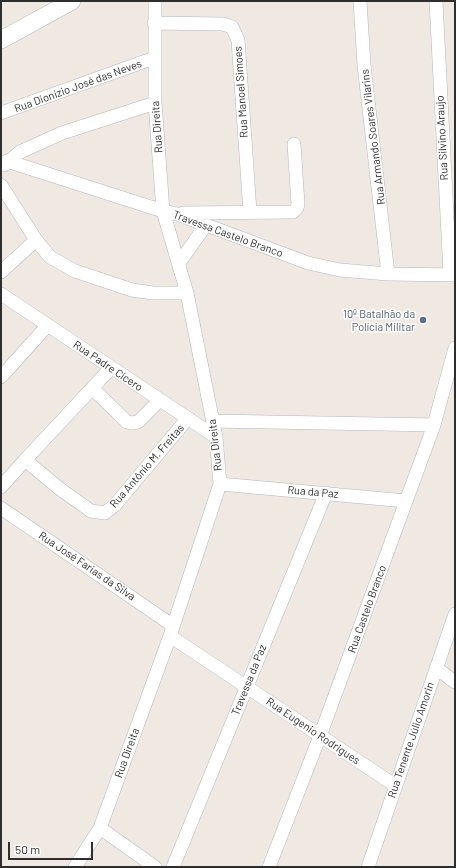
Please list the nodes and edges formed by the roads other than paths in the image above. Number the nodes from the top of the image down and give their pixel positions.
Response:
1 (72, 1) edge
2 (155, 1) edge
3 (360, 1) edge
4 (436, 1) edge
5 (154, 23) junction
6 (1, 40) edge
7 (154, 58) junction
8 (155, 103) junction
9 (1, 113) edge
10 (294, 144) dead end
11 (4, 165) edge
12 (1, 184) edge
13 (163, 211) junction
14 (250, 212) junction
15 (177, 214) junction
16 (206, 226) junction
17 (36, 240) junction
18 (179, 263) junction
19 (1, 272) edge
20 (388, 274) junction
21 (452, 275) edge
22 (187, 293) junction
23 (1, 294) edge
24 (48, 325) junction
25 (455, 348) edge
26 (111, 368) junction
27 (1, 377) edge
28 (92, 388) junction
29 (160, 400) junction
30 (188, 418) junction
31 (213, 421) junction
32 (434, 425) junction
33 (216, 437) junction
34 (25, 460) junction
35 (220, 484) junction
36 (1, 487) edge
37 (326, 494) junction
38 (406, 501) junction
39 (1, 508) edge
40 (455, 614) edge
41 (171, 630) junction
42 (436, 668) junction
43 (455, 682) edge
44 (246, 686) junction
45 (320, 736) junction
46 (396, 786) junction
47 (100, 828) junction
48 (75, 867) edge
49 (154, 867) edge
50 (173, 867) edge
51 (269, 867) edge
52 (368, 867) edge

1 - 6 street
2 - 5 street, Rua Direita
3 - 20 street, Rua Armando Soares Vilarins
4 - 21 street, Rua Silvino Araujo
5 - 7 street, Rua Direita
5 - 14 street, Rua Manoel Simoes
7 - 8 street, Rua Direita
7 - 9 street, Rua Dionizio José das Neves
8 - 11 street
8 - 13 street, Rua Direita
10 - 14 street
11 - 13 street, Travessa Castelo Branco
12 - 17 street
13 - 15 street, Travessa Castelo Branco
13 - 18 street, Rua Direita
14 - 15 street
15 - 16 street, Travessa Castelo Branco
16 - 18 street
16 - 20 street, Travessa Castelo Branco
17 - 19 street
17 - 22 street
18 - 22 street, Rua Direita
20 - 21 street, Travessa Castelo Branco
22 - 31 street, Rua Direita
23 - 24 street, Rua Padre Cícero
24 - 26 street, Rua Padre Cícero
24 - 27 street
25 - 32 street, Rua Castelo Branco
26 - 28 street
26 - 29 street, Rua Padre Cícero
28 - 29 street
28 - 34 street
29 - 30 street, Rua Padre Cícero
30 - 33 street, Rua Padre Cícero
30 - 34 street, Rua Antônio M. Freitas
31 - 32 street
31 - 33 street, Rua Direita
32 - 38 street, Rua Castelo Branco
33 - 35 street, Rua Direita
34 - 36 street
35 - 37 street, Rua da Paz
35 - 41 street, Rua Direita
37 - 38 street, Rua da Paz
37 - 44 street, Travessa da Paz
38 - 45 street, Rua Castelo Branco
39 - 41 street, Rua José Farias da Silva
40 - 42 street, Rua Tenente Júlio Amorin
41 - 44 street, Rua Eugenio Rodrigues
41 - 47 street, Rua Direita
42 - 43 street
42 - 46 street, Rua Tenente Júlio Amorin
44 - 45 street, Rua Eugenio Rodrigues
44 - 50 street, Travessa da Paz
45 - 46 street, Rua Eugenio Rodrigues
45 - 51 street, Rua Castelo Branco
46 - 52 street, Rua Tenente Júlio Amorin
47 - 48 street, Rua Direita
47 - 49 street

